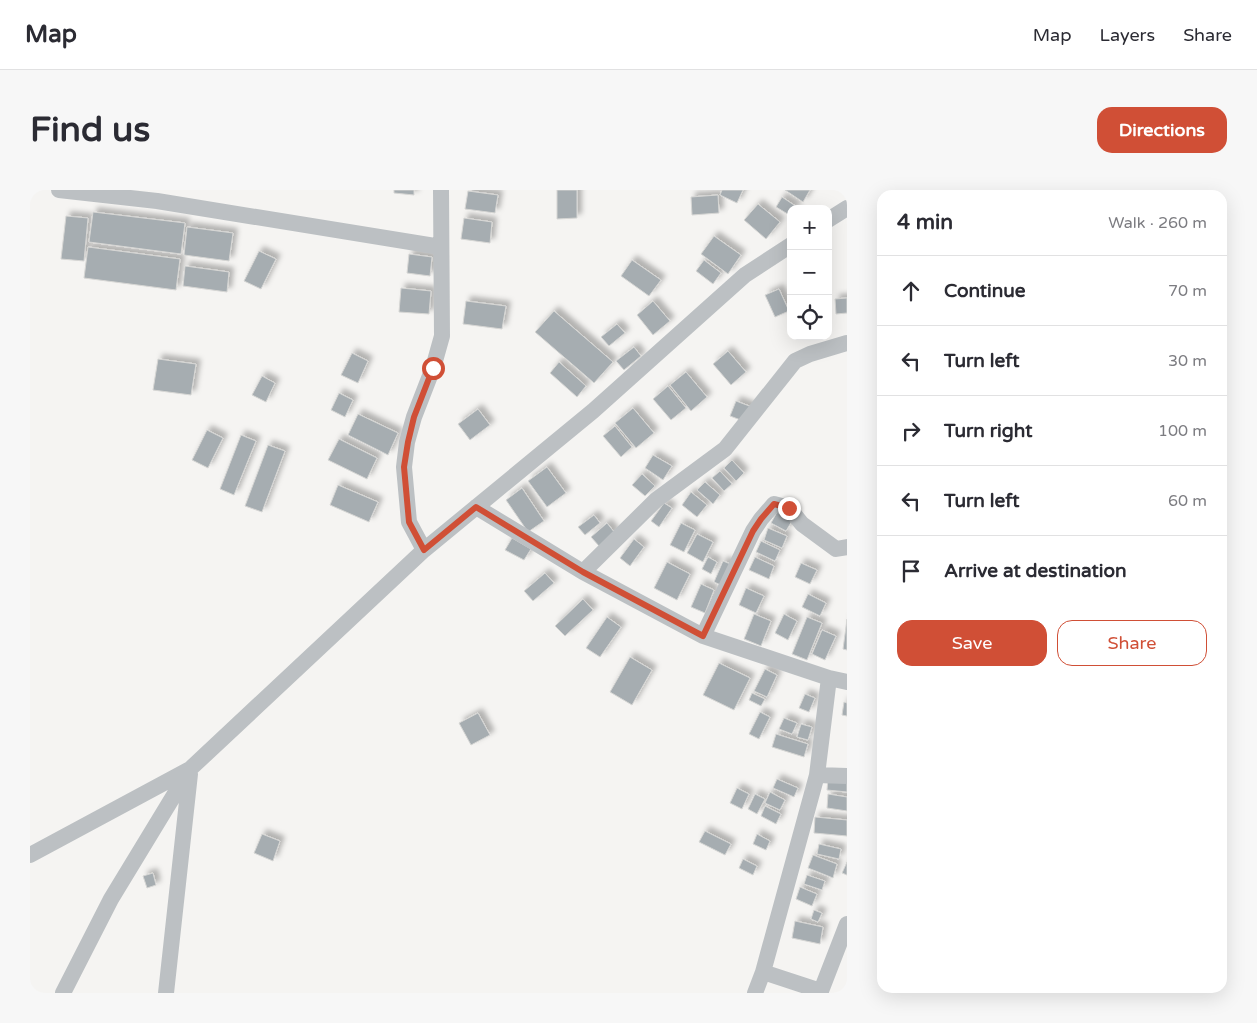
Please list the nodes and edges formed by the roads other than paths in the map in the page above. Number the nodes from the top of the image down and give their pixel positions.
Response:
1 (59, 190) edge
2 (441, 190) edge
3 (847, 208) edge
4 (832, 217) edge
5 (441, 247) junction
6 (787, 247) edge
7 (847, 344) edge
8 (476, 507) junction
9 (847, 547) edge
10 (424, 550) junction
11 (583, 572) junction
12 (703, 636) junction
13 (829, 678) junction
14 (847, 682) edge
15 (190, 769) junction
16 (817, 775) junction
17 (847, 776) edge
18 (30, 855) edge
19 (847, 924) edge
20 (763, 972) junction
21 (62, 993) edge
22 (166, 993) edge
23 (755, 993) edge

1 - 5 street
2 - 5 street
3 - 4 street
5 - 10 street
6 - 8 street
7 - 11 street
8 - 10 street
8 - 11 street
9 - 12 street
10 - 15 street
11 - 12 street
12 - 13 street
13 - 14 street
13 - 16 street
15 - 18 street
15 - 21 street
15 - 22 street
16 - 17 street
16 - 20 street
19 - 20 street
20 - 23 street

